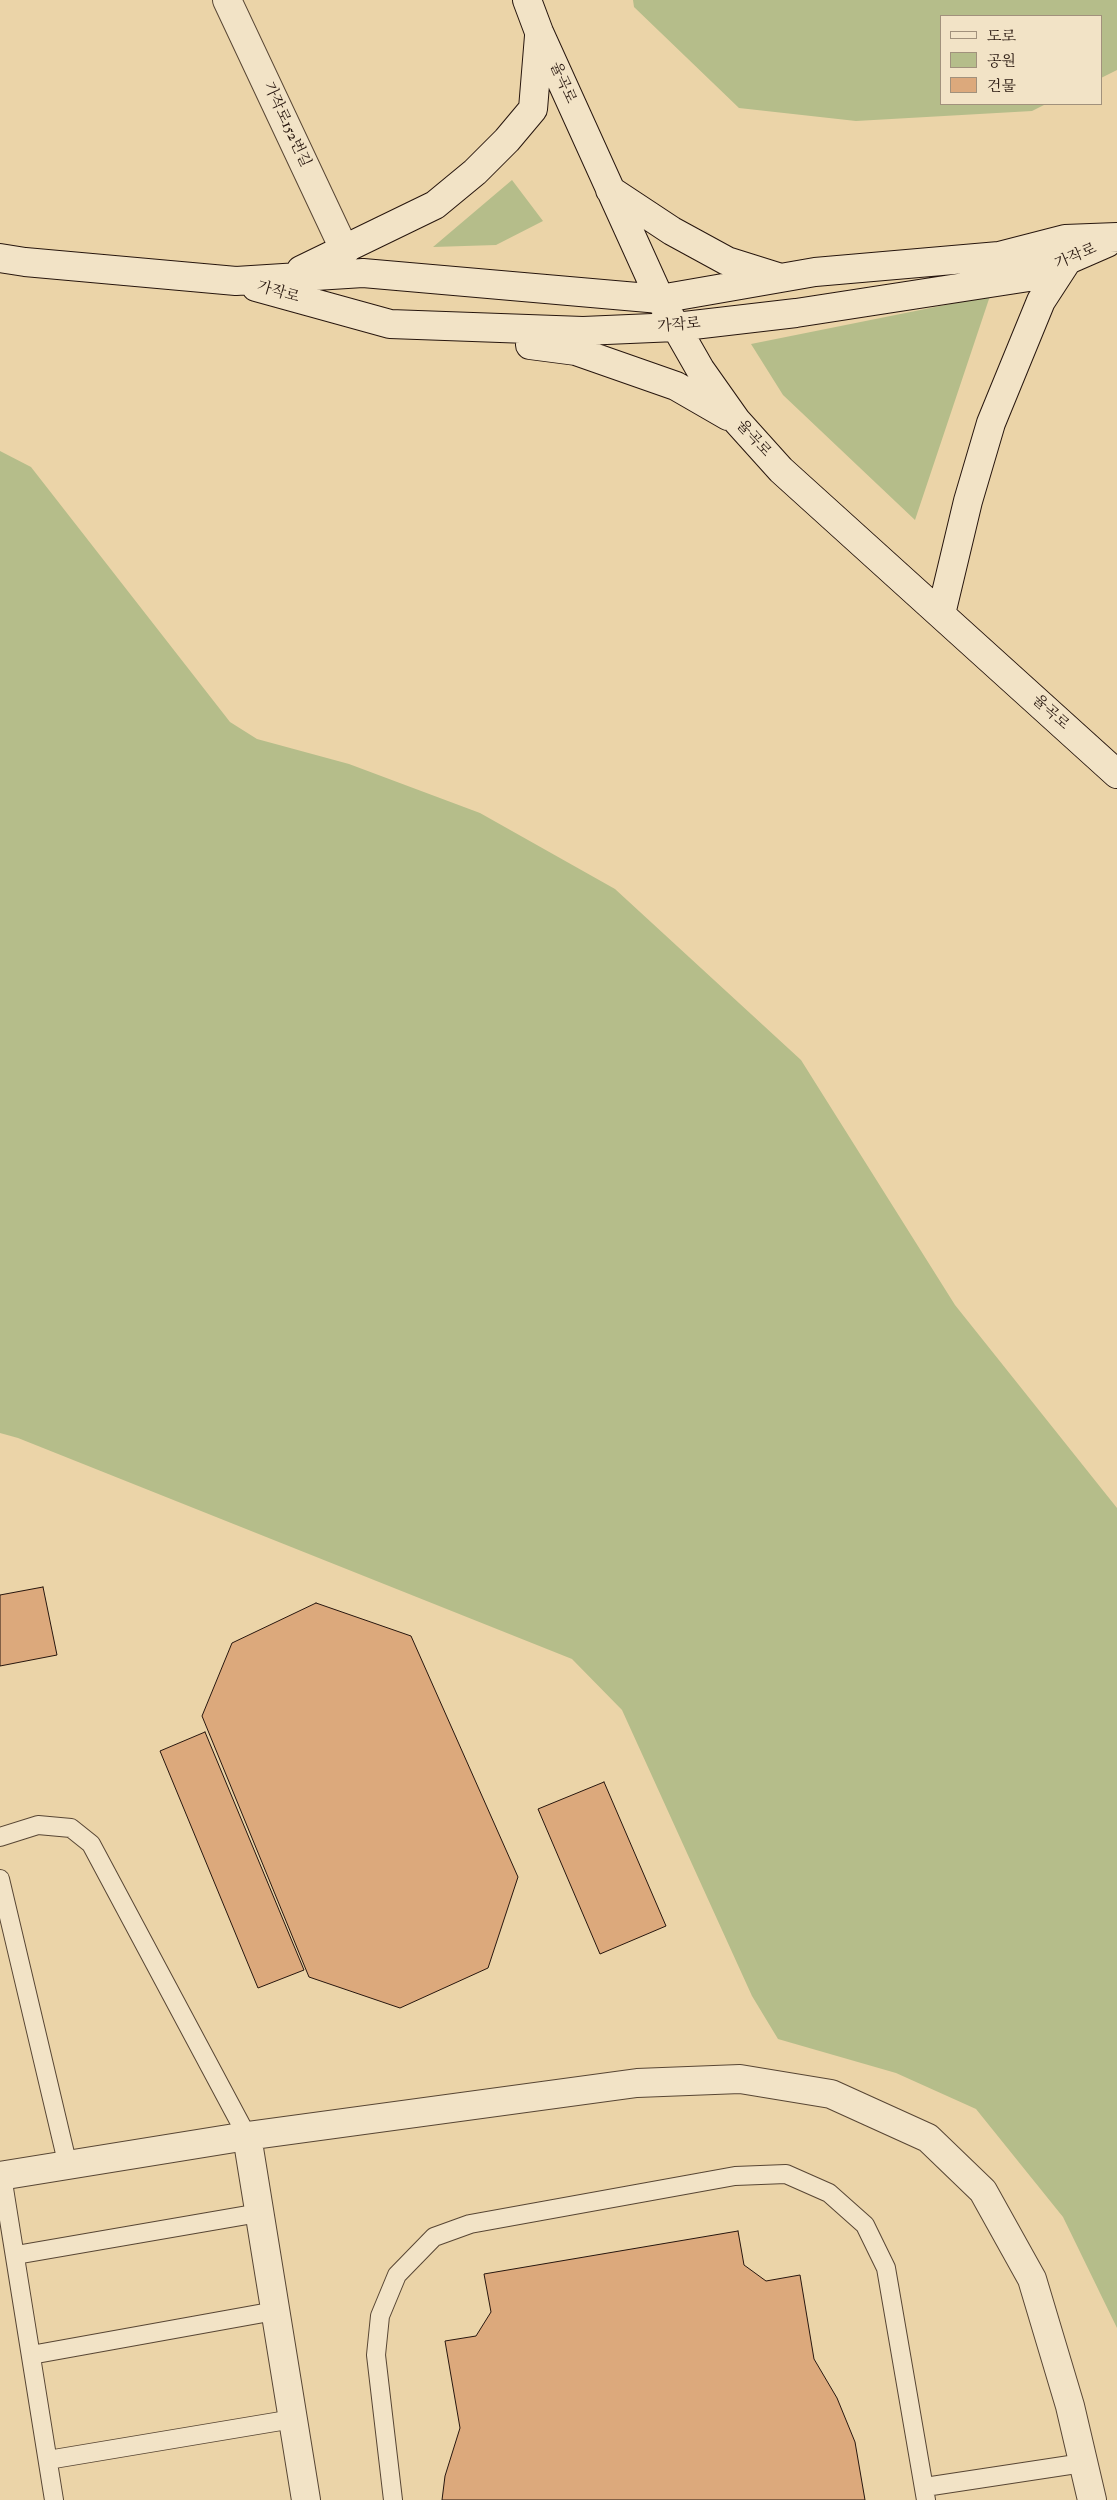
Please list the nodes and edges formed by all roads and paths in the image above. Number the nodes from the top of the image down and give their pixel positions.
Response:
1 (227, 0) edge
2 (527, 0) edge
3 (539, 32) junction
4 (610, 190) junction
5 (1117, 238) edge
6 (345, 251) junction
7 (0, 258) edge
8 (1067, 261) junction
9 (284, 278) junction
10 (782, 278) junction
11 (236, 281) junction
12 (660, 299) junction
13 (390, 324) junction
14 (676, 327) junction
15 (736, 420) junction
16 (941, 614) junction
17 (1117, 774) edge
18 (0, 1837) edge
19 (0, 1879) edge
20 (247, 2136) junction
21 (68, 2166) junction
22 (1, 2176) edge
23 (259, 2213) junction
24 (16, 2255) junction
25 (275, 2311) junction
26 (31, 2355) junction
27 (293, 2419) junction
28 (48, 2460) junction
29 (1083, 2463) junction
30 (926, 2494) edge
31 (54, 2500) edge
32 (306, 2500) edge
33 (392, 2500) edge
34 (1092, 2500) edge

1 - 6 street, 가작로152번길
2 - 3 street, 율곡로
3 - 4 street, 율곡로
3 - 6 street
4 - 10 street
4 - 12 street, 율곡로
5 - 8 street, 가작로
5 - 10 street, 가작로
6 - 9 street
7 - 11 street, 가작로
8 - 14 street, 가작로
8 - 16 street
9 - 11 street, 가작로
9 - 12 street, 가작로
10 - 12 street, 가작로
11 - 13 street, 가작로
12 - 14 street, 율곡로
13 - 14 street, 가작로
13 - 15 street
14 - 15 street, 율곡로
15 - 16 street, 율곡로
16 - 17 street, 율곡로
18 - 20 lane
19 - 21 lane
20 - 21 street
20 - 23 street
20 - 29 street
21 - 22 street
22 - 24 lane
23 - 24 lane
23 - 25 street
24 - 26 lane
25 - 26 lane
25 - 27 street
26 - 28 lane
27 - 28 lane
27 - 32 street
28 - 31 lane
29 - 30 lane
29 - 34 street
30 - 33 lane

